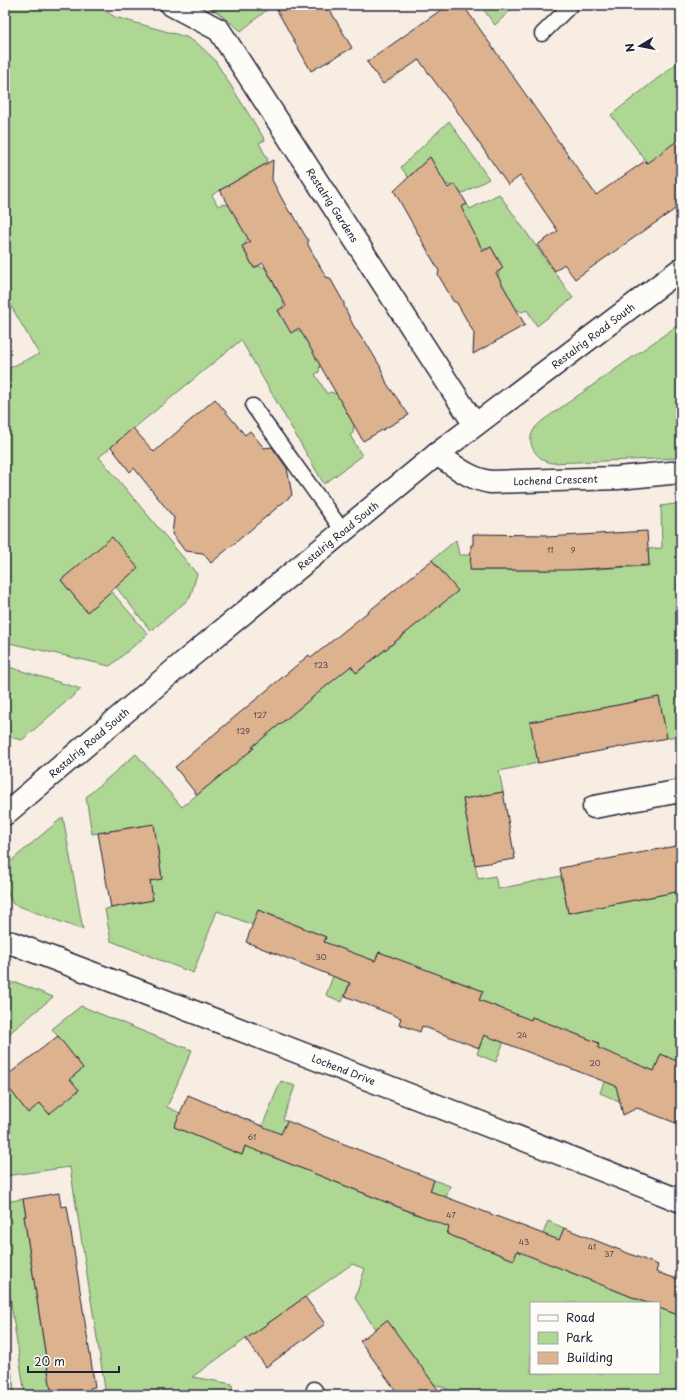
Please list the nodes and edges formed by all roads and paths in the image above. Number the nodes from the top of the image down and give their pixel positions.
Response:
1 (172, 5) edge
2 (571, 5) edge
3 (542, 34) dead end
4 (681, 269) edge
5 (253, 406) dead end
6 (475, 425) junction
7 (438, 454) junction
8 (681, 472) edge
9 (341, 533) junction
10 (681, 791) edge
11 (594, 807) dead end
12 (5, 814) edge
13 (5, 942) edge
14 (681, 1201) edge

1 - 6 street, Restalrig Gardens
2 - 3 lane
4 - 6 street, Restalrig Road South
5 - 9 lane
6 - 7 street, Restalrig Road South
7 - 8 street, Lochend Crescent
7 - 9 street, Restalrig Road South
9 - 12 street, Restalrig Road South
10 - 11 street
13 - 14 street, Lochend Drive

